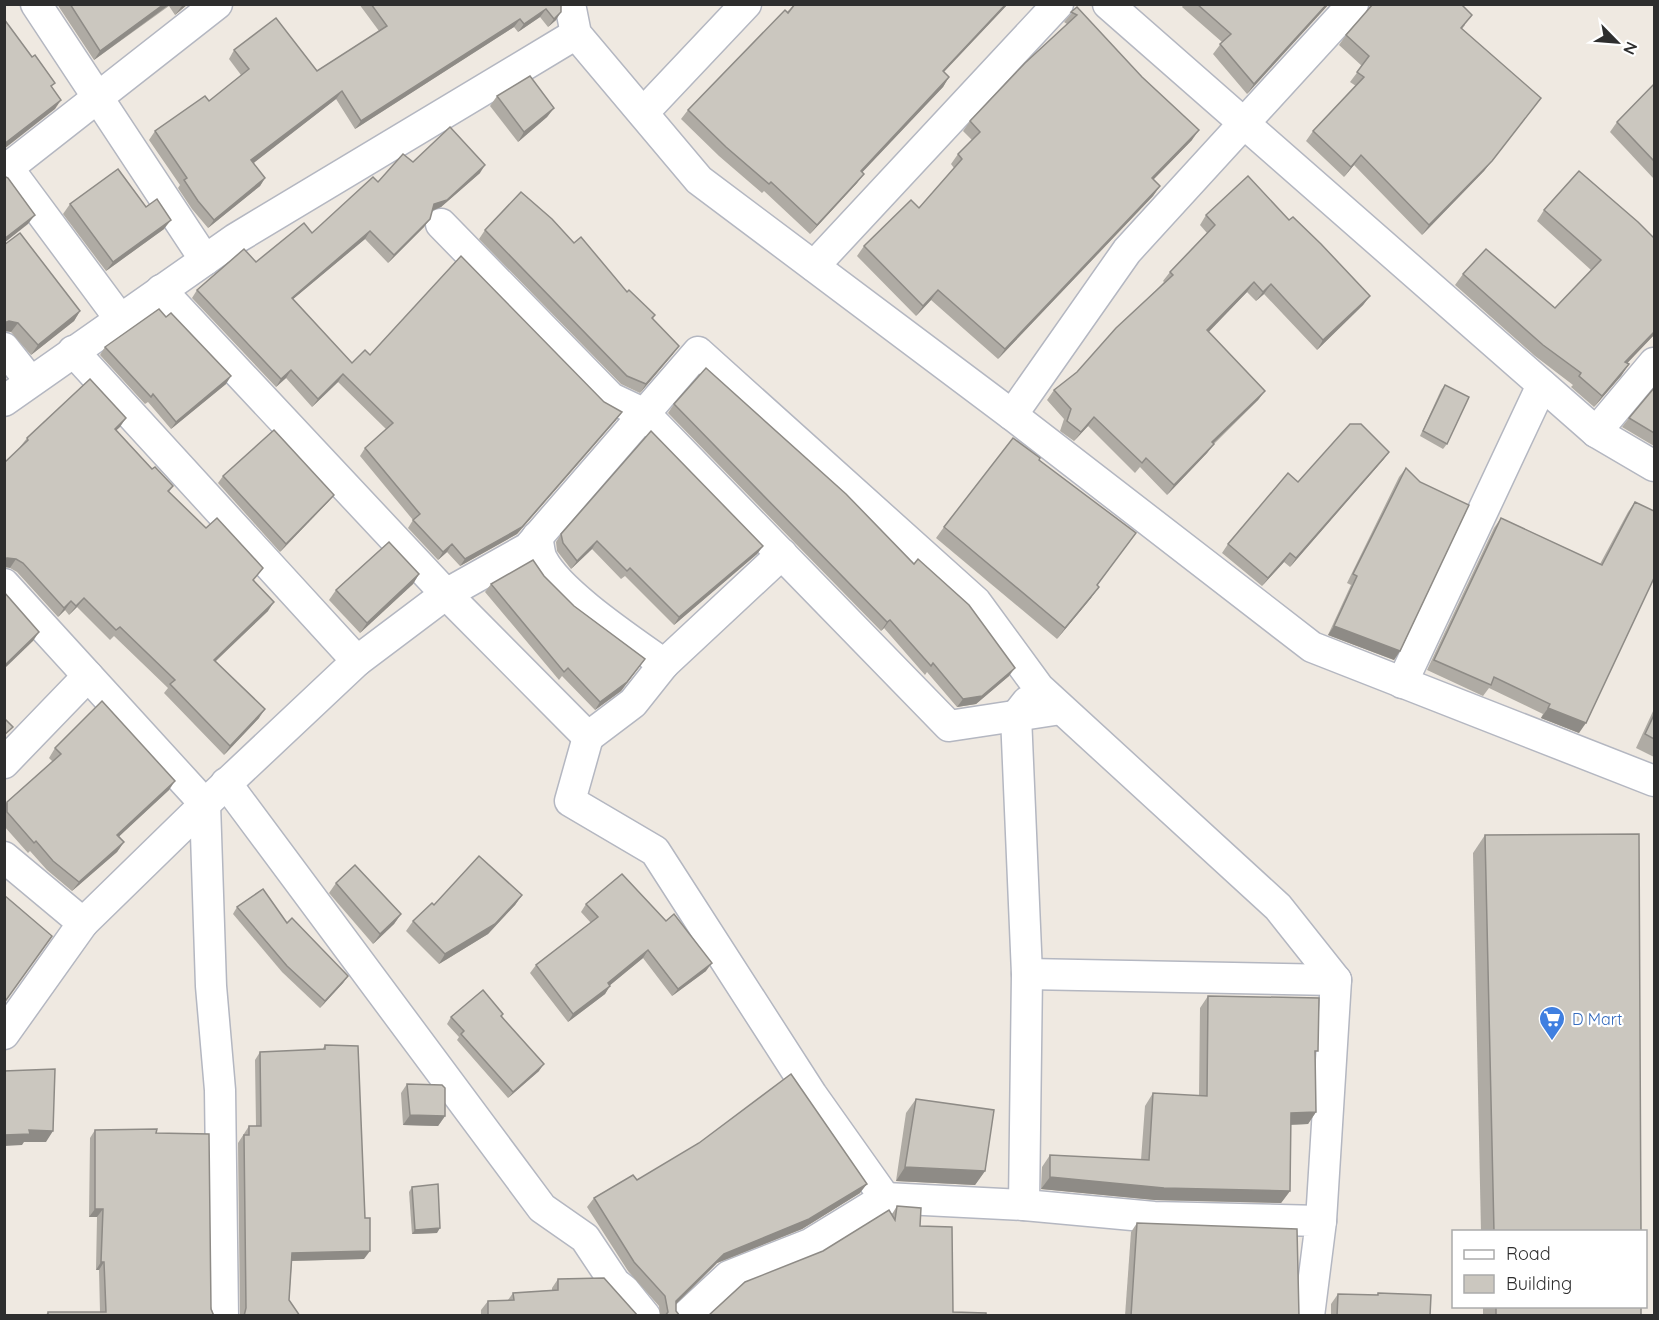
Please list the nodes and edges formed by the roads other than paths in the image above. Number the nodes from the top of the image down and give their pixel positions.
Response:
1 (36, 4) edge
2 (218, 4) edge
3 (570, 4) edge
4 (746, 4) edge
5 (1058, 4) edge
6 (1108, 4) edge
7 (1353, 4) edge
8 (576, 34) junction
9 (98, 98) junction
10 (643, 112) junction
11 (1242, 123) junction
12 (6, 170) edge
13 (441, 225) dead end
14 (205, 260) junction
15 (814, 266) junction
16 (161, 290) junction
17 (120, 319) junction
18 (4, 348) edge
19 (73, 351) junction
20 (1654, 363) edge
21 (30, 381) junction
22 (1542, 385) junction
23 (4, 401) edge
24 (645, 414) junction
25 (1012, 415) junction
26 (1596, 432) junction
27 (1654, 466) edge
28 (537, 537) junction
29 (782, 554) junction
30 (4, 584) edge
31 (446, 594) junction
32 (357, 661) junction
33 (664, 664) junction
34 (88, 676) junction
35 (1402, 683) junction
36 (1038, 688) junction
37 (1061, 709) junction
38 (1016, 716) junction
39 (588, 737) junction
40 (4, 763) edge
41 (1654, 781) edge
42 (226, 783) junction
43 (205, 804) junction
44 (4, 857) edge
45 (83, 923) junction
46 (1027, 974) junction
47 (1336, 980) junction
48 (4, 1034) edge
49 (885, 1198) junction
50 (1024, 1205) junction
51 (1322, 1221) junction
52 (223, 1316) edge
53 (645, 1316) edge
54 (686, 1316) edge
55 (1309, 1316) edge

1 - 9 street
2 - 9 street
3 - 8 street
4 - 10 street
5 - 15 street
6 - 11 street
7 - 11 street
8 - 10 street
8 - 14 street
9 - 12 street
9 - 14 street
10 - 15 street
11 - 22 street
11 - 25 street
12 - 17 street
13 - 24 street
14 - 16 street
15 - 25 street
16 - 17 street
16 - 31 street
17 - 19 street
18 - 21 street
19 - 21 street
19 - 32 street
20 - 26 street
21 - 23 street
22 - 26 street
22 - 35 street
24 - 28 street
24 - 29 street
24 - 36 street
25 - 35 street
26 - 27 street
28 - 31 street
28 - 33 street
29 - 33 street
29 - 38 street
30 - 34 street
31 - 32 street
31 - 39 street
32 - 42 street
33 - 39 street
34 - 40 street
34 - 43 street
35 - 41 street
36 - 37 street
36 - 38 street
37 - 38 street
37 - 47 street
38 - 46 street
39 - 49 street
42 - 43 street
42 - 53 street
43 - 45 street
43 - 52 street
44 - 45 street
45 - 48 street
46 - 47 street
46 - 50 street
47 - 51 street
49 - 50 street
49 - 54 street
50 - 51 street
51 - 55 street

